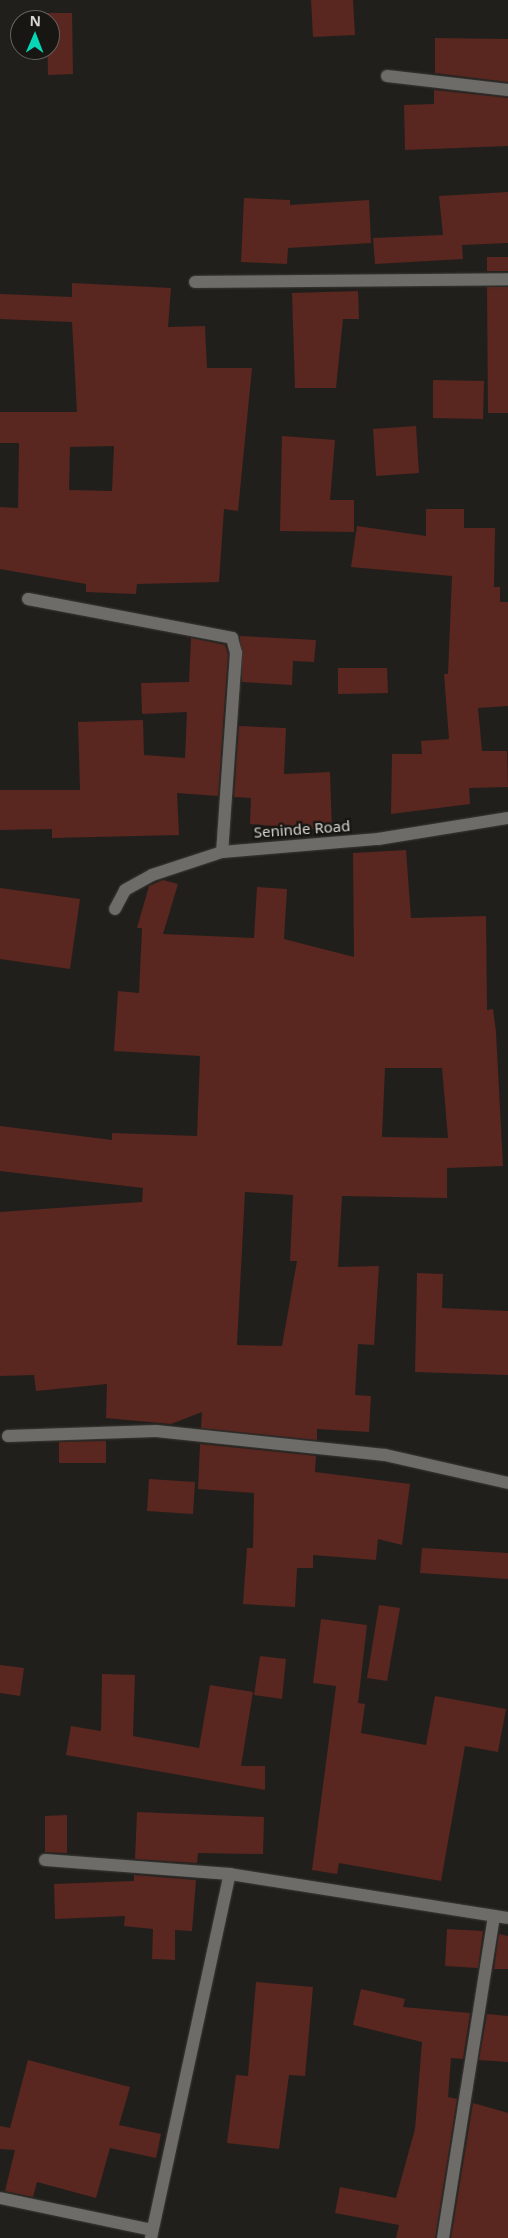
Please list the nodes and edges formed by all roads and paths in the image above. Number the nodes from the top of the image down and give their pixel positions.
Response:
1 (387, 76) dead end
2 (508, 90) edge
3 (508, 279) edge
4 (195, 282) dead end
5 (28, 599) dead end
6 (508, 818) edge
7 (222, 852) junction
8 (115, 909) dead end
9 (8, 1436) dead end
10 (508, 1483) edge
11 (45, 1860) dead end
12 (230, 1874) junction
13 (494, 1916) junction
14 (508, 1918) edge
15 (0, 2198) edge
16 (151, 2234) edge
17 (443, 2238) edge

1 - 2 street
3 - 4 street
5 - 7 street
6 - 7 street, Seninde Road
7 - 8 street, Seninde Road
9 - 10 street
11 - 12 street
12 - 13 street
12 - 16 street
13 - 14 street
13 - 17 street
15 - 16 street

